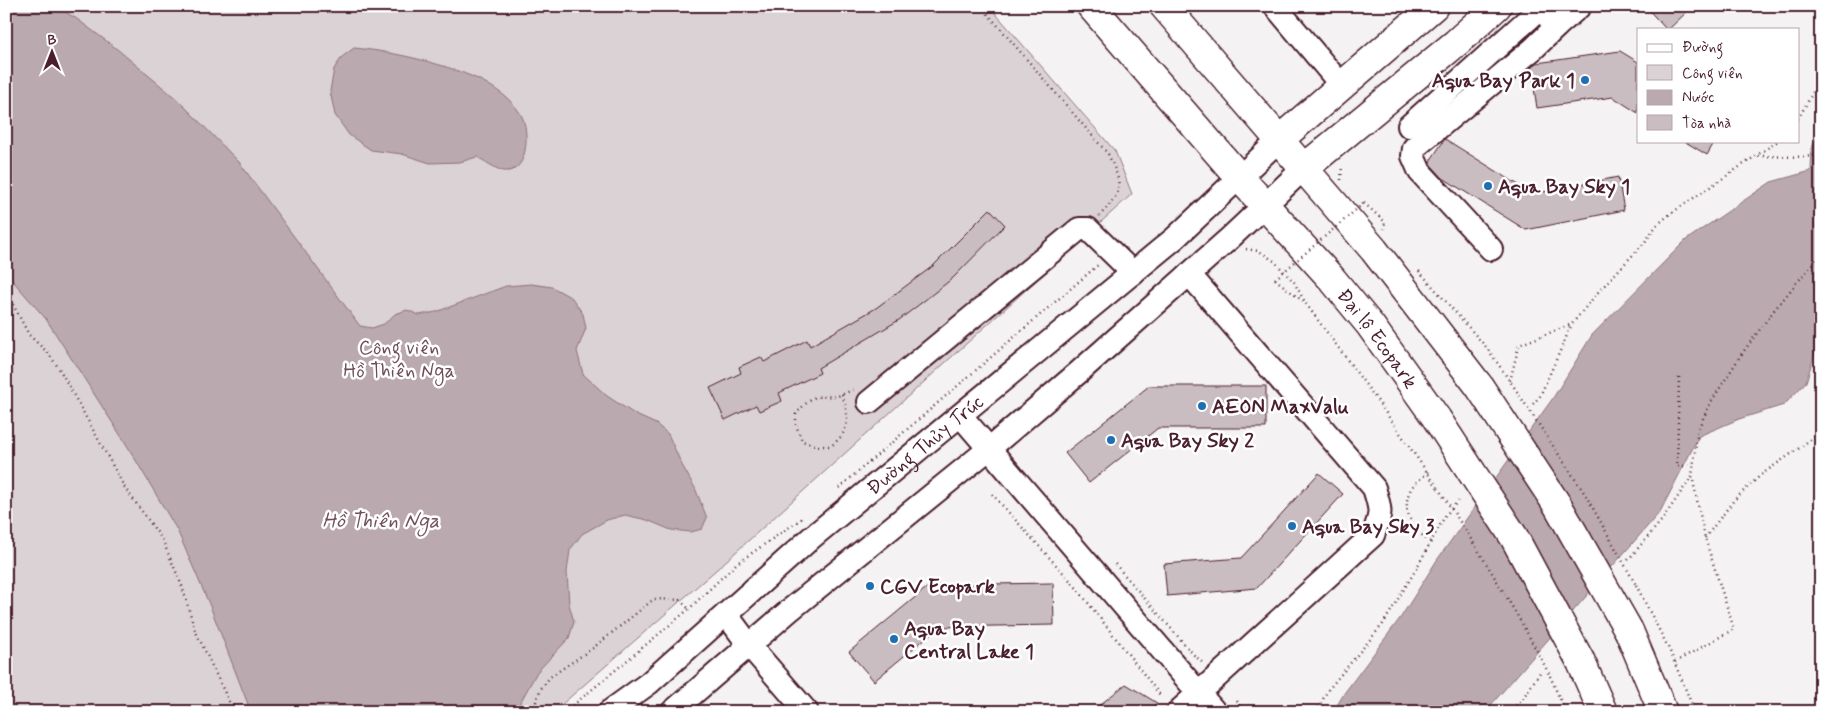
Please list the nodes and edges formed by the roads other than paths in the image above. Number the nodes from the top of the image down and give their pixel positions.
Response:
1 (1092, 6) edge
2 (1164, 6) edge
3 (1274, 6) edge
4 (1434, 6) edge
5 (1497, 6) edge
6 (1580, 6) edge
7 (1540, 7) edge
8 (1557, 26) junction
9 (1342, 86) junction
10 (1409, 126) dead end
11 (1279, 140) junction
12 (1303, 169) junction
13 (1239, 177) junction
14 (1265, 204) junction
15 (1491, 249) dead end
16 (1133, 273) junction
17 (1189, 274) junction
18 (864, 395) road end
19 (961, 416) junction
20 (990, 448) junction
21 (726, 614) junction
22 (749, 645) junction
23 (1200, 694) junction
24 (610, 712) edge
25 (672, 712) edge
26 (808, 712) edge
27 (1178, 712) edge
28 (1215, 712) edge
29 (1603, 712) edge
30 (1663, 712) edge

1 - 13 main road, Đại lộ Ecopark
2 - 11 main road
3 - 9 street
4 - 9 main road
5 - 12 main road
6 - 8 street
7 - 8 street
7 - 10 street
8 - 15 street
9 - 11 main road
11 - 12 main road
11 - 13 street, Đường Thủy Trúc
12 - 14 street
12 - 30 main road, bridge
13 - 14 main road, Đại lộ Ecopark
13 - 16 street, Đường Thủy Trúc
14 - 17 street
14 - 29 main road, Đại lộ Ecopark, bridge
16 - 18 street
16 - 19 street, Đường Thủy Trúc
17 - 20 street
17 - 23 street
19 - 20 street
19 - 21 street, Đường Thủy Trúc
20 - 22 street
20 - 23 street
21 - 22 street
21 - 24 street, Đường Thủy Trúc
22 - 25 street
22 - 26 street
23 - 27 street
23 - 28 street

